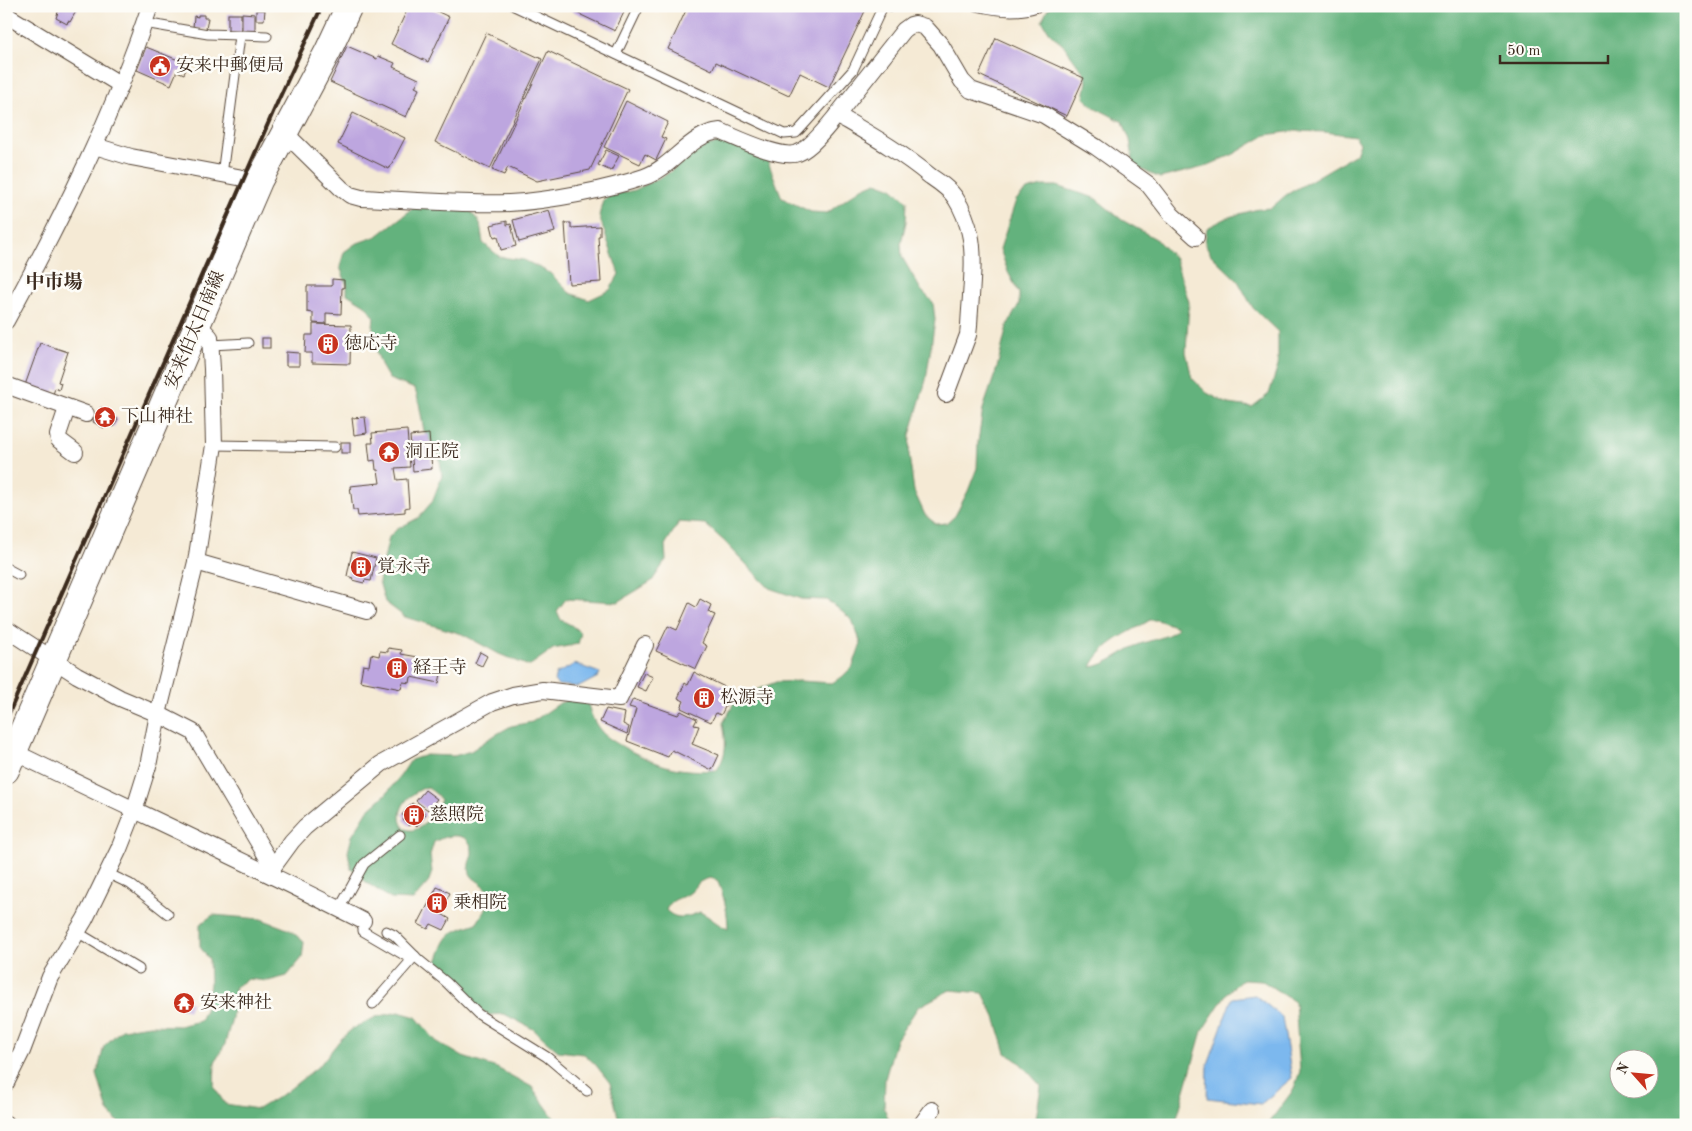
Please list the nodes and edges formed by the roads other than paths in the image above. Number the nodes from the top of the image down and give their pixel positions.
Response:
1 (150, 6) edge
2 (349, 6) edge
3 (514, 6) edge
4 (639, 6) edge
5 (883, 6) edge
6 (891, 6) edge
7 (902, 6) edge
8 (976, 6) edge
9 (1040, 6) edge
10 (6, 15) edge
11 (144, 23) junction
12 (240, 36) junction
13 (266, 36) dead end
14 (616, 54) junction
15 (121, 85) junction
16 (837, 115) junction
17 (284, 132) junction
18 (95, 146) junction
19 (222, 175) junction
20 (259, 181) junction
21 (1196, 237) dead end
22 (6, 321) edge
23 (197, 323) junction
24 (248, 343) dead end
25 (211, 345) junction
26 (6, 385) edge
27 (946, 394) dead end
28 (67, 408) junction
29 (86, 414) dead end
30 (214, 445) junction
31 (335, 447) dead end
32 (76, 452) dead end
33 (196, 562) junction
34 (6, 568) edge
35 (20, 575) dead end
36 (367, 611) dead end
37 (6, 629) edge
38 (645, 645) dead end
39 (53, 660) junction
40 (158, 714) junction
41 (10, 761) edge
42 (134, 811) junction
43 (400, 835) dead end
44 (273, 871) junction
45 (107, 873) junction
46 (339, 909) junction
47 (168, 914) dead end
48 (363, 921) joint
49 (386, 931) dead end
50 (77, 932) junction
51 (413, 958) junction
52 (139, 969) dead end
53 (373, 1004) dead end
54 (6, 1083) edge
55 (588, 1091) dead end
56 (932, 1110) dead end
57 (6, 1120) edge
58 (14, 1125) edge
59 (921, 1125) edge

1 - 11 street
2 - 17 main road, 安来伯太日南線
3 - 14 lane
4 - 14 lane
5 - 14 lane
6 - 7 lane
8 - 9 lane
10 - 15 street
11 - 12 lane
11 - 15 street
12 - 13 lane
12 - 19 lane
15 - 18 street
16 - 17 street
16 - 21 street
16 - 27 street
17 - 20 main road, 安来伯太日南線
18 - 19 street
18 - 22 street
19 - 20 street
20 - 23 main road, 安来伯太日南線
23 - 25 street
23 - 39 main road, 安来伯太日南線
24 - 25 lane
25 - 30 street
26 - 28 street
28 - 29 street
28 - 32 street
30 - 31 lane
30 - 33 street
33 - 36 street
33 - 40 street
34 - 35 lane
37 - 39 street
38 - 44 street
39 - 40 street
39 - 41 main road, 安来伯太日南線
40 - 42 street
40 - 44 street
41 - 42 street
42 - 44 street
42 - 45 street
43 - 46 lane
44 - 46 street
45 - 47 lane
45 - 50 street
46 - 48 street
48 - 51 lane
49 - 51 lane
50 - 52 lane
50 - 54 street
51 - 53 lane
51 - 55 lane
56 - 59 street
57 - 58 lane

